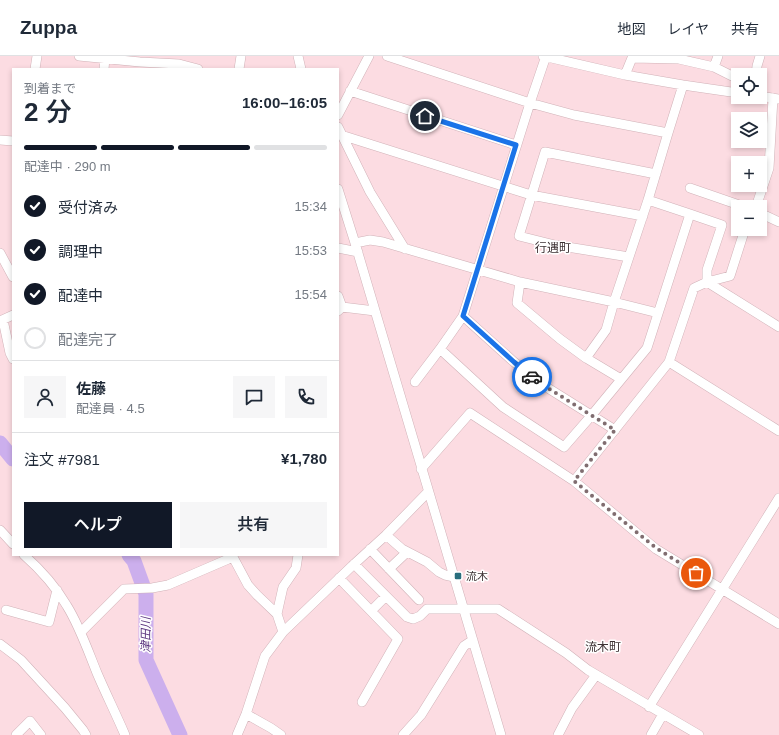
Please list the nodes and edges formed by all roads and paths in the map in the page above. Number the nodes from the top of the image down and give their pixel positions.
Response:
1 (37, 56) edge
2 (79, 56) edge
3 (241, 56) edge
4 (298, 56) edge
5 (369, 56) edge
6 (387, 56) edge
7 (545, 56) edge
8 (718, 56) edge
9 (760, 56) edge
10 (632, 57) edge
11 (108, 58) edge
12 (714, 67) junction
13 (34, 68) edge
14 (104, 68) edge
15 (194, 68) edge
16 (238, 68) edge
17 (301, 68) edge
18 (757, 68) edge
19 (625, 75) junction
20 (731, 76) edge
21 (684, 86) junction
22 (350, 91) junction
23 (731, 92) edge
24 (776, 99) edge
25 (530, 103) junction
26 (339, 113) edge
27 (340, 131) edge
28 (668, 133) junction
29 (0, 140) edge
30 (12, 140) edge
31 (516, 145) junction
32 (769, 168) junction
33 (779, 169) edge
34 (656, 174) junction
35 (503, 186) junction
36 (690, 188) dead end
37 (339, 192) edge
38 (531, 194) junction
39 (648, 200) junction
40 (758, 200) edge
41 (731, 202) edge
42 (690, 214) junction
43 (642, 216) junction
44 (767, 216) edge
45 (779, 221) edge
46 (743, 236) edge
47 (355, 243) junction
48 (339, 248) edge
49 (405, 248) junction
50 (358, 252) junction
51 (0, 253) edge
52 (629, 257) junction
53 (477, 270) junction
54 (12, 275) edge
55 (520, 282) junction
56 (707, 282) junction
57 (614, 302) junction
58 (340, 309) edge
59 (375, 311) junction
60 (658, 313) junction
61 (12, 315) edge
62 (463, 316) junction
63 (2, 320) edge
64 (779, 327) edge
65 (440, 349) junction
66 (12, 357) edge
67 (586, 358) junction
68 (669, 362) junction
69 (621, 379) junction
70 (415, 382) dead end
71 (591, 416) junction
72 (615, 430) junction
73 (779, 431) edge
74 (421, 469) junction
75 (574, 481) junction
76 (428, 492) junction
77 (779, 498) edge
78 (0, 530) edge
79 (386, 535) junction
80 (12, 543) edge
81 (370, 549) junction
82 (408, 552) junction
83 (25, 556) edge
84 (298, 556) edge
85 (354, 564) junction
86 (389, 569) junction
87 (454, 576) junction
88 (339, 578) junction
89 (722, 589) junction
90 (57, 590) junction
91 (386, 596) junction
92 (419, 600) dead end
93 (6, 610) dead end
94 (464, 610) junction
95 (371, 611) junction
96 (276, 614) junction
97 (779, 624) edge
98 (81, 632) junction
99 (283, 632) junction
100 (473, 640) junction
101 (0, 644) edge
102 (596, 675) junction
103 (362, 702) dead end
104 (649, 707) junction
105 (246, 714) junction
106 (663, 714) junction
107 (16, 735) edge
108 (41, 735) edge
109 (86, 735) edge
110 (125, 735) edge
111 (237, 735) edge
112 (280, 735) edge
113 (403, 735) edge
114 (500, 735) edge
115 (558, 735) edge
116 (651, 735) edge
117 (699, 735) edge

1 - 13 street
2 - 11 street
3 - 16 street
4 - 17 street
5 - 22 street
6 - 25 street
7 - 19 street
7 - 25 street
8 - 12 street
9 - 18 street
10 - 12 street
10 - 19 street
11 - 14 street
11 - 15 street
12 - 20 street
19 - 21 street
21 - 23 street
21 - 28 street
22 - 26 street
22 - 31 street
24 - 32 street
25 - 28 street
25 - 31 street
27 - 35 street
27 - 49 street
28 - 34 street
29 - 30 street
31 - 35 street
32 - 33 street
32 - 40 street
34 - 38 street
34 - 39 street
35 - 38 street
35 - 53 street
36 - 41 street
37 - 47 street
38 - 43 street
38 - 52 street
39 - 42 street
39 - 43 street
42 - 56 street
42 - 60 street
43 - 52 street
44 - 45 street
46 - 56 street
47 - 49 street
47 - 50 street
48 - 50 street
49 - 53 street
50 - 59 street
51 - 54 street
52 - 57 street
53 - 55 street
53 - 62 street
55 - 57 street
55 - 67 street
56 - 64 street
56 - 68 street
57 - 60 street
57 - 67 street
58 - 59 street
59 - 74 street
60 - 69 street
61 - 63 street
62 - 65 street
62 - 71 street
63 - 66 street
65 - 70 street
65 - 71 street
67 - 69 street
68 - 72 street
68 - 73 street
69 - 71 street
71 - 72 street
72 - 75 street
74 - 75 street
74 - 76 street
75 - 89 street
76 - 79 street
76 - 87 street
77 - 89 street
78 - 80 street
79 - 81 street
79 - 82 street
81 - 85 street
81 - 86 street
82 - 86 street
82 - 87 street
83 - 90 street
84 - 96 street
85 - 88 street
85 - 91 street
86 - 92 street
87 - 94 street
88 - 95 street
88 - 99 street
89 - 97 street
89 - 104 street
90 - 93 street
90 - 98 street
91 - 94 street
91 - 95 street
94 - 100 street
94 - 102 street
95 - 103 street
96 - 98 street
96 - 99 street
98 - 110 street
99 - 105 street
100 - 113 street
100 - 114 street
101 - 109 street
102 - 104 street
102 - 115 street
104 - 106 street
105 - 111 street
105 - 112 street
106 - 116 street
106 - 117 street
107 - 108 street

